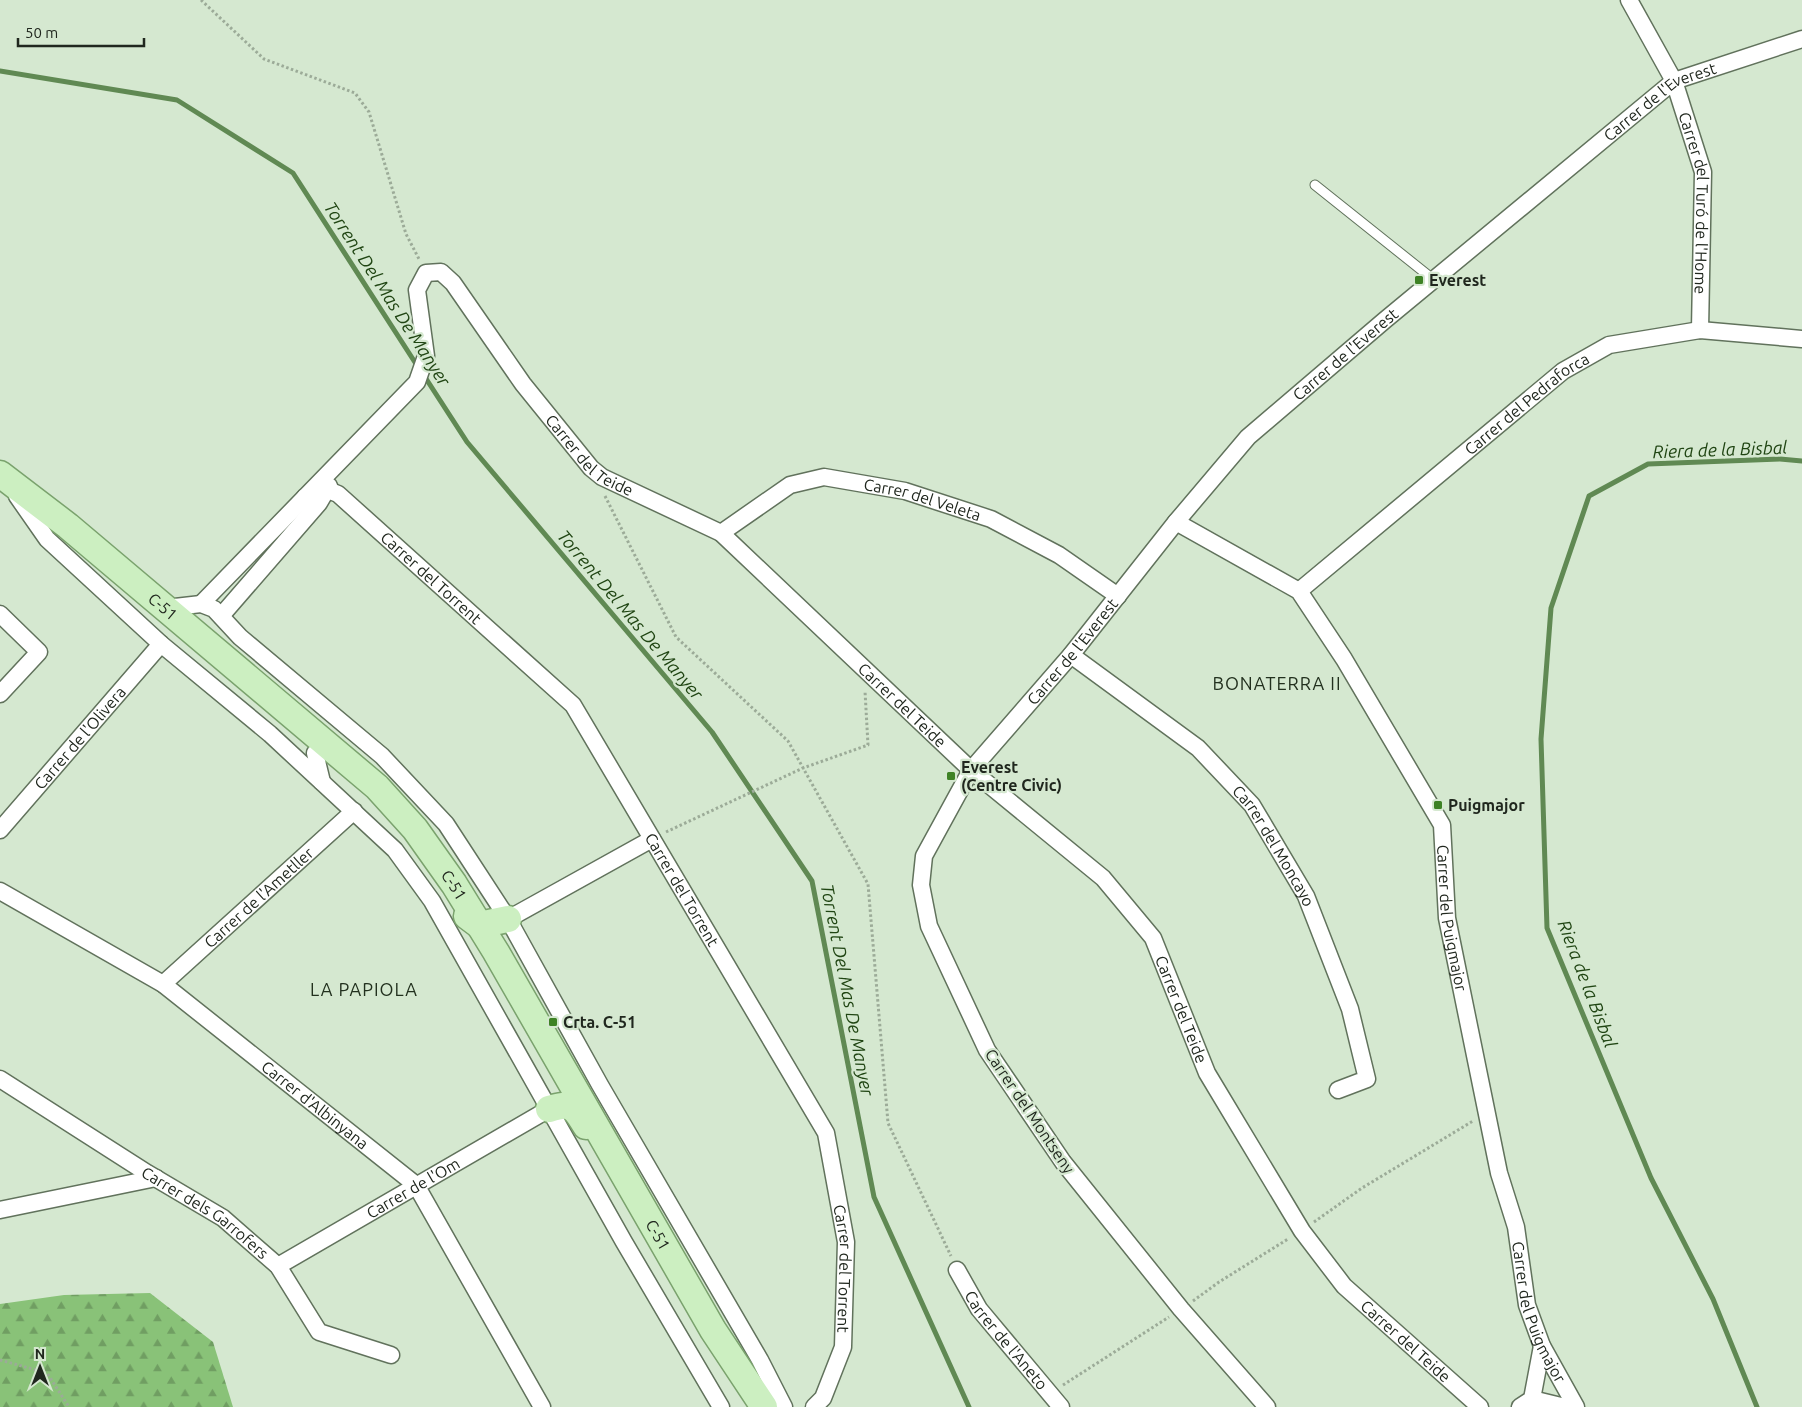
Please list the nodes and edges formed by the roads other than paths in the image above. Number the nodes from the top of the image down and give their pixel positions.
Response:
1 (1629, 0) edge
2 (1802, 39) edge
3 (1674, 81) junction
4 (1315, 185) dead end
5 (1434, 280) junction
6 (1700, 330) junction
7 (1802, 339) edge
8 (332, 469) junction
9 (3, 477) edge
10 (333, 492) junction
11 (304, 497) junction
12 (1176, 522) junction
13 (721, 533) junction
14 (1299, 591) junction
15 (1118, 596) junction
16 (200, 604) junction
17 (166, 608) junction
18 (0, 614) edge
19 (221, 616) junction
20 (194, 632) junction
21 (240, 637) junction
22 (161, 644) junction
23 (1071, 655) junction
24 (0, 694) edge
25 (261, 699) junction
26 (315, 753) junction
27 (971, 770) junction
28 (322, 782) junction
29 (367, 811) junction
30 (0, 830) edge
31 (652, 839) junction
32 (0, 891) edge
33 (508, 919) junction
34 (479, 925) junction
35 (163, 984) junction
36 (0, 1079) edge
37 (1338, 1090) dead end
38 (561, 1098) junction
39 (156, 1178) junction
40 (416, 1185) junction
41 (0, 1210) edge
42 (278, 1266) junction
43 (957, 1270) road end
44 (1542, 1346) junction
45 (391, 1354) dead end
46 (751, 1366) junction
47 (1056, 1402) edge
48 (1526, 1403) edge
49 (542, 1407) edge
50 (721, 1407) edge
51 (745, 1407) edge
52 (754, 1407) edge
53 (764, 1407) edge
54 (770, 1407) edge
55 (784, 1407) edge
56 (814, 1407) edge
57 (1267, 1407) edge
58 (1480, 1407) edge
59 (1565, 1407) edge
60 (1576, 1407) edge

1 - 3 street, Carrer del Turó de l'Home
2 - 3 street, Carrer de l'Everest
3 - 5 street, Carrer de l'Everest
3 - 6 street, Carrer del Turó de l'Home
4 - 5 lane
5 - 12 street, Carrer de l'Everest
6 - 7 street, Carrer del Pedraforca
6 - 14 street, Carrer del Pedraforca
8 - 10 street
8 - 11 street
8 - 13 street, Carrer del Teide
9 - 17 main road, C-51
9 - 22 street
9 - 25 main road, C-51
10 - 11 street
10 - 19 street
10 - 31 street, Carrer del Torrent
11 - 16 street
12 - 14 street, Carrer del Puigmajor
12 - 15 street, Carrer de l'Everest
13 - 15 street, Carrer del Veleta
13 - 27 street, Carrer del Teide
14 - 44 street, Carrer del Puigmajor
15 - 23 street, Carrer de l'Everest
16 - 17 street
16 - 19 street
16 - 20 street
17 - 20 main road, C-51
18 - 24 street
19 - 21 street
20 - 25 main road, C-51
21 - 25 street
21 - 33 street
22 - 28 street
22 - 30 street, Carrer de l'Olivera
23 - 27 street, Carrer de l'Everest
23 - 37 street, Carrer del Moncayo
25 - 26 main road, C-51
25 - 34 main road, C-51
26 - 28 street
26 - 29 main road, C-51
27 - 57 street, Carrer del Montseny
27 - 58 street, Carrer del Teide
28 - 29 street
29 - 34 main road
29 - 35 street, Carrer de l'Ametller
29 - 38 main road, C-51
31 - 33 street
31 - 56 street, Carrer del Torrent
32 - 35 street, Carrer d'Albinyana
33 - 34 main road
33 - 46 street
34 - 38 main road, C-51
35 - 40 street, Carrer d'Albinyana
36 - 39 street, Carrer dels Garrofers
38 - 40 street, Carrer de l'Om
38 - 46 main road, C-51
38 - 50 street
38 - 51 main road, C-51
39 - 41 street
39 - 42 street, Carrer dels Garrofers
40 - 42 street, Carrer de l'Om
40 - 49 street, Carrer d'Albinyana
42 - 45 street, Carrer dels Garrofers
43 - 47 street, Carrer de l'Aneto
44 - 48 street
44 - 60 street, Carrer del Puigmajor
46 - 52 main road
46 - 53 main road, C-51
46 - 54 street
46 - 55 street
48 - 59 street

